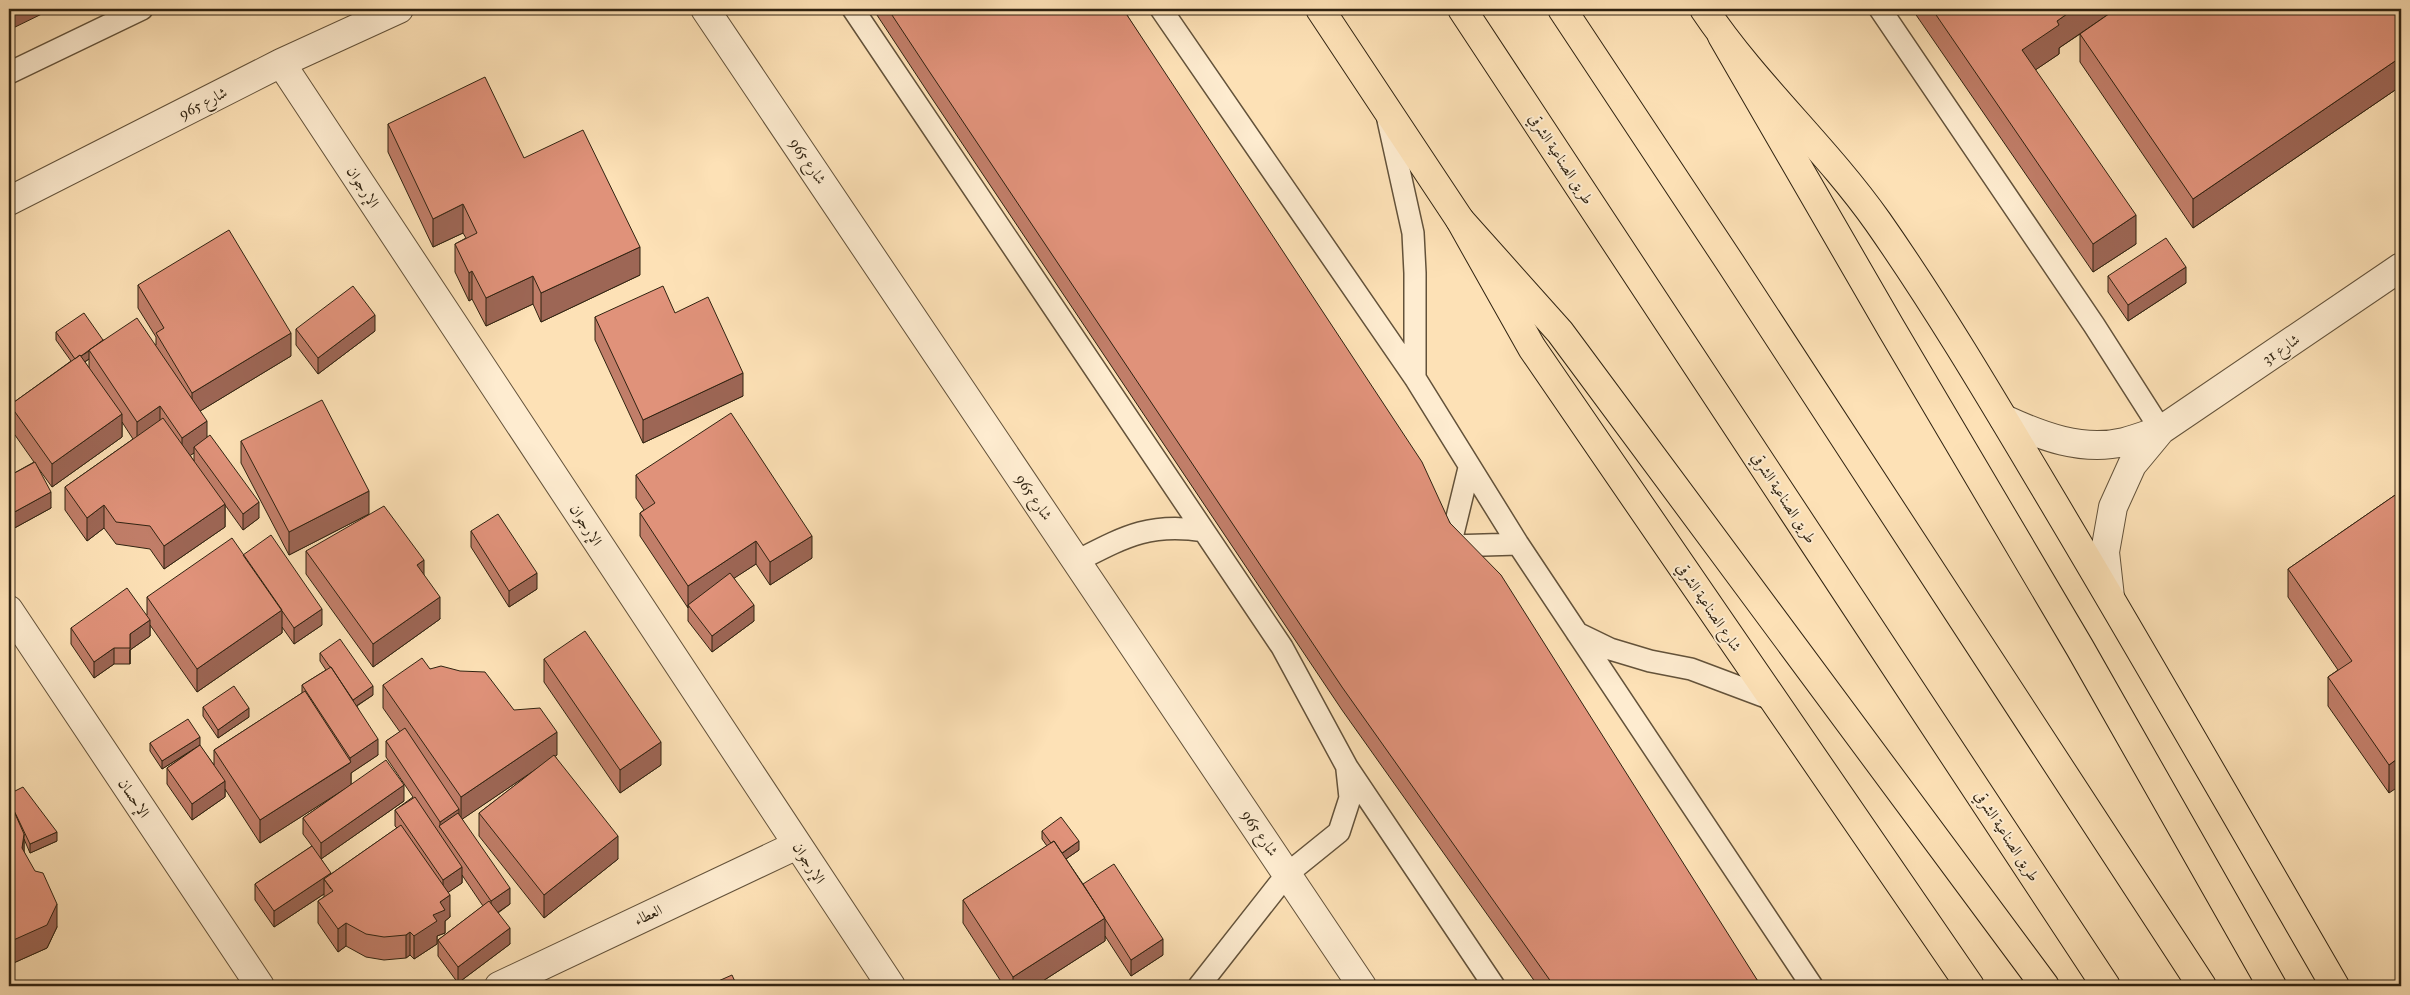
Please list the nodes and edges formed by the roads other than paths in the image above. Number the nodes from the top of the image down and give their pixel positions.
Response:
1 (142, 9) edge
2 (399, 9) edge
3 (705, 9) edge
4 (853, 9) edge
5 (1161, 9) edge
6 (1320, 9) edge
7 (1462, 9) edge
8 (1562, 9) edge
9 (1704, 9) edge
10 (1880, 9) edge
11 (1722, 36) junction
12 (281, 63) junction
13 (9, 73) edge
14 (1385, 105) junction
15 (9, 201) edge
16 (1460, 220) junction
17 (2401, 267) edge
18 (1414, 378) junction
19 (2004, 419) junction
20 (2161, 430) junction
21 (1469, 468) junction
22 (1204, 531) junction
23 (1518, 544) junction
24 (1078, 561) junction
25 (2110, 597) junction
26 (9, 610) edge
27 (1577, 633) junction
28 (1772, 699) junction
29 (1347, 767) junction
30 (797, 845) junction
31 (1287, 874) junction
32 (260, 986) edge
33 (499, 986) edge
34 (890, 986) edge
35 (1199, 986) edge
36 (1362, 986) edge
37 (1494, 986) edge
38 (1812, 986) edge
39 (1970, 986) edge
40 (2045, 986) edge
41 (2106, 986) edge
42 (2202, 986) edge
43 (2272, 986) edge
44 (2335, 986) edge

1 - 13 lane
2 - 12 street, شارع 965
3 - 24 street, شارع 965
4 - 22 lane
5 - 18 lane
6 - 14 main road
7 - 41 main road, طريق الصناعية الشرقي
8 - 42 main road
9 - 11 main road
10 - 20 lane
11 - 19 main road
11 - 43 main road
12 - 15 street, شارع 965
12 - 30 street, الإرجوان
14 - 16 main road
14 - 18 lane
16 - 28 main road, شارع الصناعية الشرقي
16 - 40 main road
17 - 20 street, شارع 31
18 - 21 lane
19 - 20 street, شارع 31
19 - 25 main road
20 - 25 street, شارع 31
21 - 23 lane
21 - 23 lane
22 - 24 lane
22 - 29 lane
23 - 27 lane
24 - 31 street, شارع 965
25 - 44 main road
26 - 32 street, الإحسان
27 - 28 lane
27 - 38 lane
28 - 39 main road, شارع الصناعية الشرقي
29 - 31 lane
29 - 37 lane
30 - 33 street, العطاء
30 - 34 street, الإرجوان
31 - 35 lane
31 - 36 street, شارع 965

